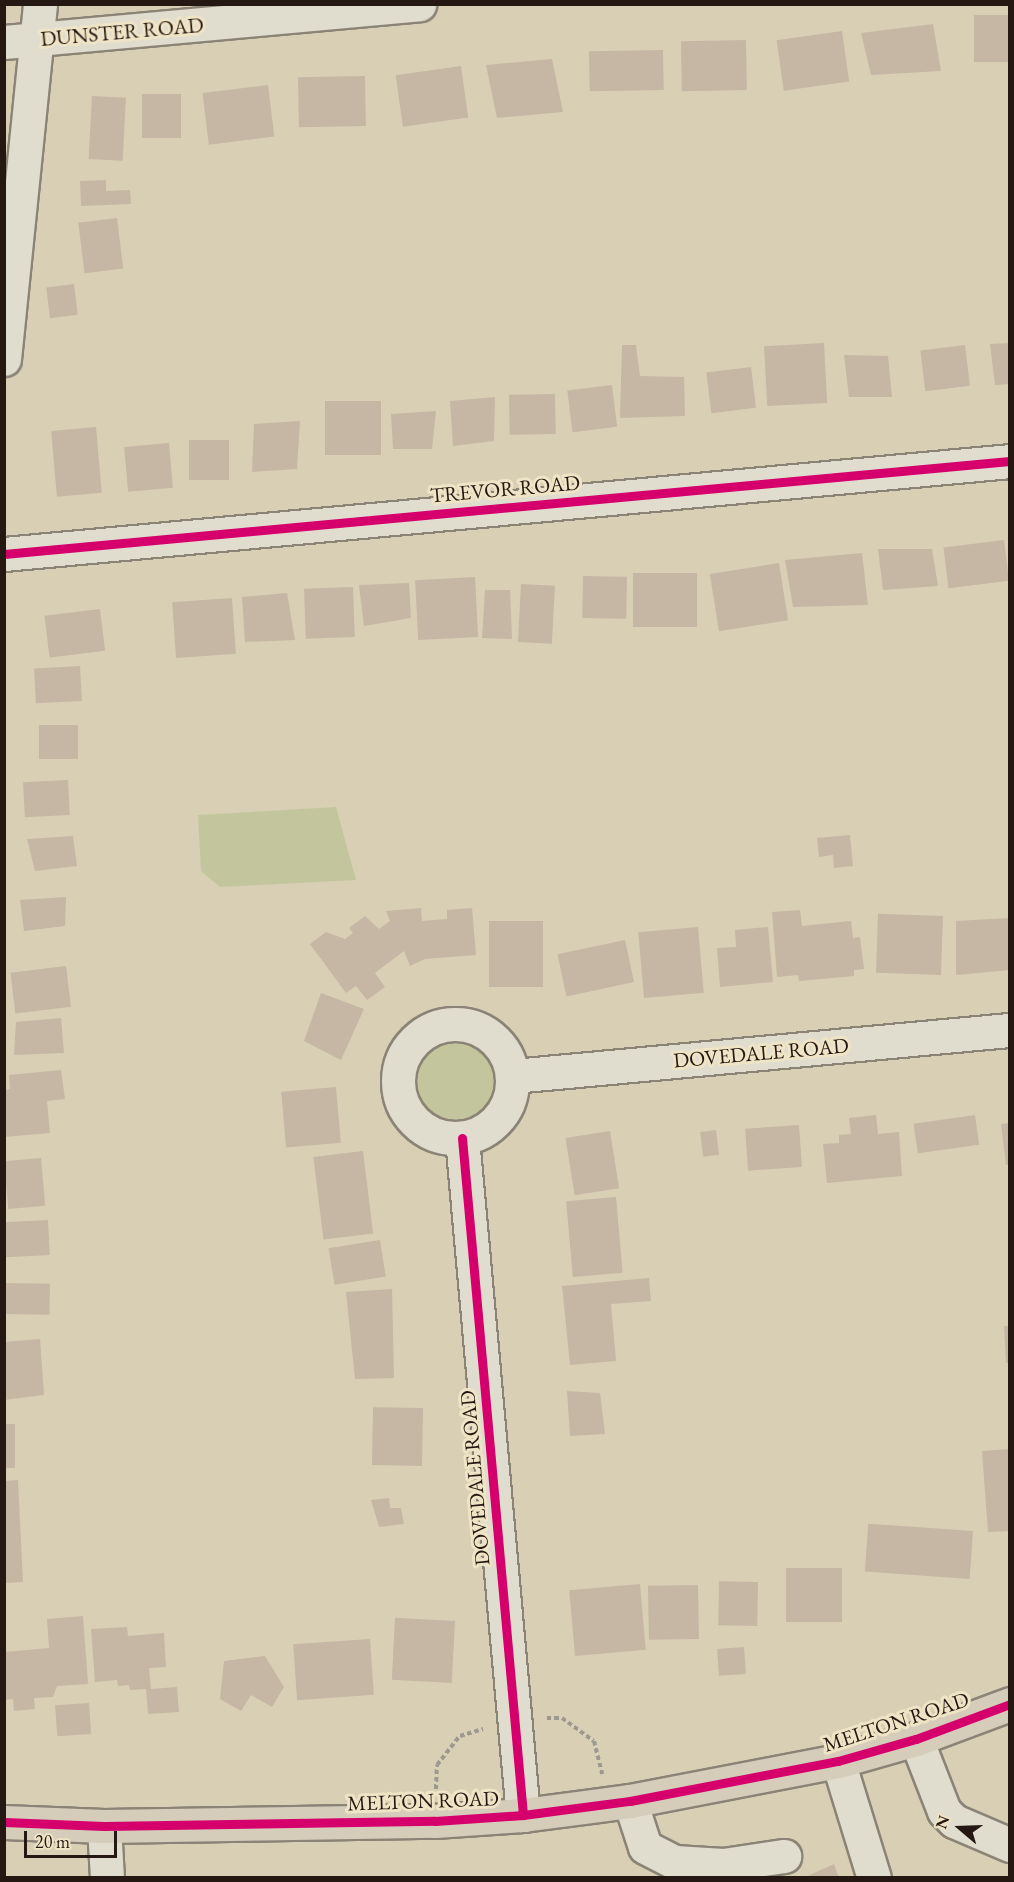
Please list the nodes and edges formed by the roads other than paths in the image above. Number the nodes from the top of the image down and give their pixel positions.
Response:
1 (40, 4) edge
2 (419, 4) edge
3 (20, 41) edge
4 (4, 358) edge
5 (1010, 461) edge
6 (4, 554) edge
7 (1010, 1030) edge
8 (513, 1076) junction
9 (462, 1138) junction
10 (1010, 1704) edge
11 (916, 1738) junction
12 (838, 1761) junction
13 (630, 1801) junction
14 (524, 1815) junction
15 (4, 1822) edge
16 (104, 1826) junction
17 (1010, 1845) edge
18 (784, 1856) dead end
19 (107, 1878) edge
20 (874, 1878) edge

1 - 3 street
2 - 3 street, DUNSTER ROAD
3 - 4 street
5 - 6 street, TREVOR ROAD
7 - 8 street, DOVEDALE ROAD
8 - 9 street
8 - 9 street
9 - 14 street, DOVEDALE ROAD
10 - 11 main road, MELTON ROAD
11 - 12 main road, MELTON ROAD
11 - 17 street
12 - 13 main road, MELTON ROAD
12 - 20 street
13 - 14 main road, MELTON ROAD
13 - 18 street
14 - 16 main road, MELTON ROAD
15 - 16 main road, MELTON ROAD
16 - 19 street

